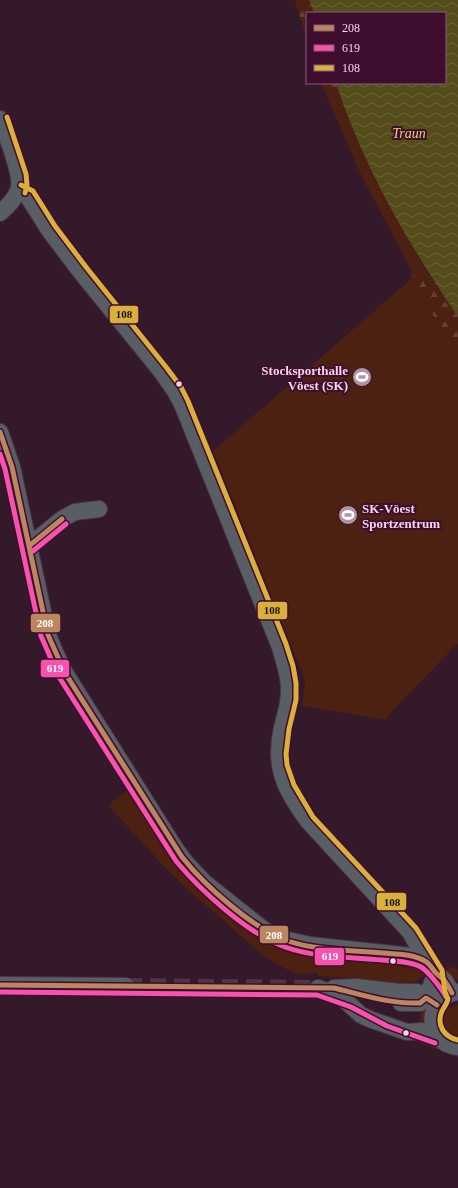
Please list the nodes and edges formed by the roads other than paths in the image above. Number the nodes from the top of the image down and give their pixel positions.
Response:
1 (0, 119) edge
2 (18, 191) junction
3 (0, 213) edge
4 (0, 432) edge
5 (99, 509) dead end
6 (29, 546) junction
7 (0, 984) edge
8 (126, 986) tunnel mouth
9 (442, 987) edge
10 (337, 992) junction
11 (422, 1031) junction
12 (437, 1036) junction
13 (458, 1047) edge

1 - 2 street
2 - 3 street
2 - 9 street
4 - 6 street
5 - 6 street
6 - 9 street
7 - 8 street
9 - 10 street
9 - 10 street
9 - 12 street
10 - 11 street
10 - 11 street
11 - 12 street
12 - 13 street

